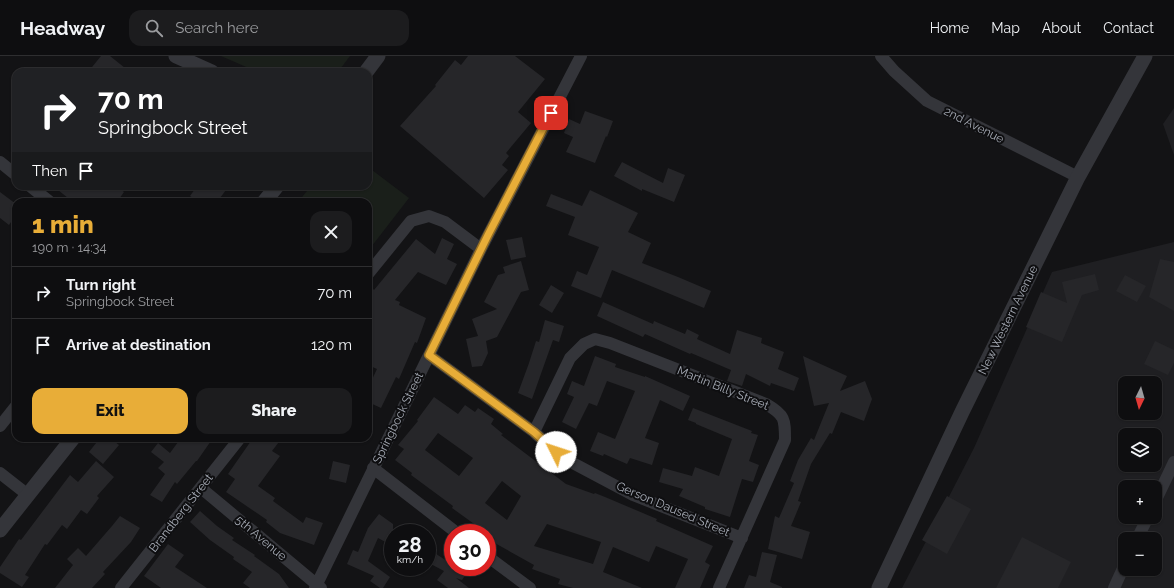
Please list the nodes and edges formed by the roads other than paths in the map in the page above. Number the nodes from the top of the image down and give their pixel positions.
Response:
1 (176, 56) edge
2 (378, 56) edge
3 (581, 56) edge
4 (881, 56) edge
5 (1145, 56) edge
6 (203, 68) edge
7 (369, 68) edge
8 (0, 162) edge
9 (12, 172) edge
10 (1078, 177) junction
11 (35, 190) edge
12 (274, 190) edge
13 (45, 198) edge
14 (267, 198) edge
15 (481, 249) junction
16 (372, 269) edge
17 (429, 355) junction
18 (12, 411) edge
19 (0, 426) edge
20 (534, 432) junction
21 (70, 442) edge
22 (237, 442) edge
23 (1174, 462) edge
24 (373, 468) junction
25 (0, 473) edge
26 (1162, 487) edge
27 (201, 488) junction
28 (28, 495) junction
29 (445, 524) edge
30 (0, 530) edge
31 (742, 538) junction
32 (496, 563) edge
33 (1120, 576) edge
34 (123, 587) edge
35 (317, 587) edge
36 (530, 588) edge
37 (719, 588) edge
38 (879, 588) edge
39 (1114, 588) edge

1 - 6 street
2 - 7 street
3 - 15 street, Springbock Street
4 - 10 street, 2nd Avenue
5 - 10 street, New Western Avenue
8 - 9 street
10 - 38 street, New Western Avenue
11 - 13 street
12 - 14 street
15 - 16 street
15 - 17 street, Springbock Street
17 - 20 street, Gerson Daused Street
17 - 24 street, Springbock Street
18 - 19 street
20 - 31 street, Gerson Daused Street
20 - 31 street, Martin Billy Street
21 - 28 street
22 - 27 street, Brandberg Street
23 - 26 street
24 - 29 street
24 - 35 street, Springbock Street
25 - 28 street
27 - 34 street, Brandberg Street
27 - 35 street, 5th Avenue
28 - 30 street
31 - 37 street, Martin Billy Street
32 - 36 street
33 - 39 street

